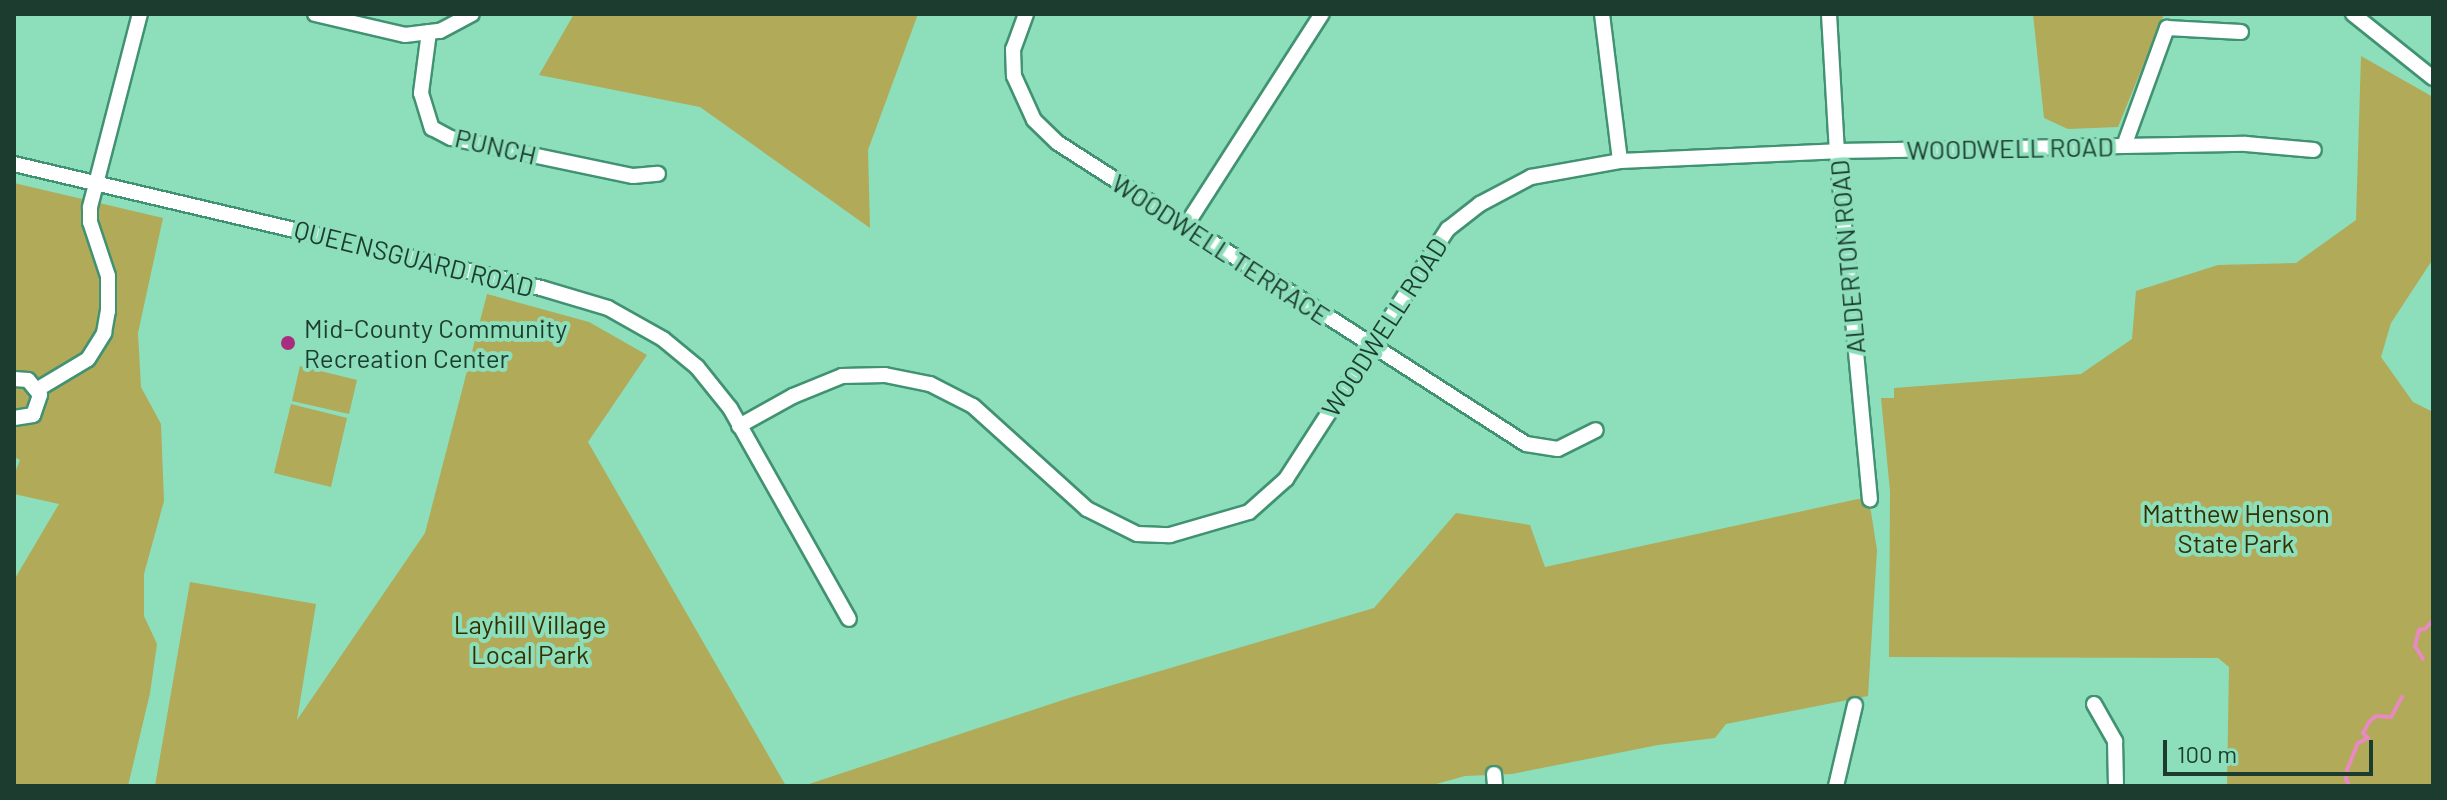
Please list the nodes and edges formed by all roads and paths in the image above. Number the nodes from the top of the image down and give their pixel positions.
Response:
1 (140, 14) edge
2 (315, 14) edge
3 (472, 14) edge
4 (1026, 14) edge
5 (1322, 14) edge
6 (1602, 14) edge
7 (1829, 14) edge
8 (2353, 14) edge
9 (429, 32) junction
10 (2241, 32) dead end
11 (2433, 78) edge
12 (2124, 146) junction
13 (2314, 150) dead end
14 (1837, 151) junction
15 (1620, 161) junction
16 (14, 164) edge
17 (658, 174) dead end
18 (95, 181) junction
19 (1185, 227) junction
20 (1372, 347) junction
21 (14, 379) edge
22 (38, 389) junction
23 (14, 418) edge
24 (739, 426) junction
25 (1596, 430) dead end
26 (1870, 499) dead end
27 (849, 619) dead end
28 (2094, 704) dead end
29 (1855, 705) dead end
30 (1836, 786) edge
31 (2116, 786) edge

1 - 18 street
2 - 9 street
3 - 9 street
4 - 19 street, WOODWELL TERRACE
5 - 19 street
6 - 15 street
7 - 14 street, ALDERTON ROAD
8 - 11 street
9 - 17 street, PUNCH
10 - 12 street
12 - 13 street, WOODWELL ROAD
12 - 14 street, WOODWELL ROAD
14 - 15 street, WOODWELL ROAD
14 - 26 street, ALDERTON ROAD
15 - 20 street, WOODWELL ROAD
16 - 18 street, QUEENSGUARD ROAD
18 - 22 street
18 - 24 street, QUEENSGUARD ROAD
19 - 20 street, WOODWELL TERRACE
20 - 24 street, WOODWELL ROAD
20 - 25 street, WOODWELL TERRACE
21 - 22 street
22 - 23 street
24 - 27 street, QUEENSGUARD ROAD
28 - 31 street
29 - 30 street

